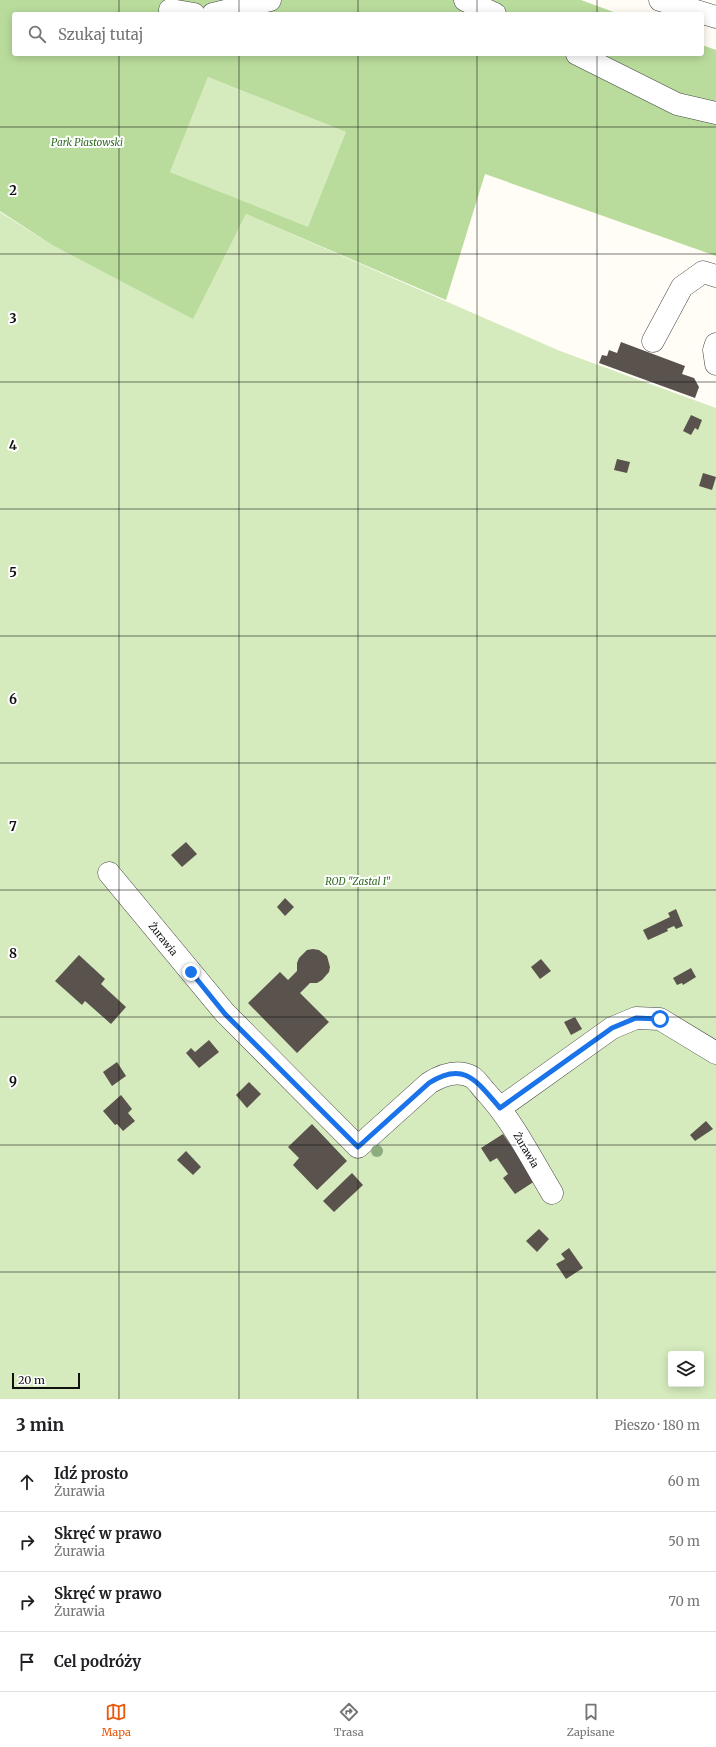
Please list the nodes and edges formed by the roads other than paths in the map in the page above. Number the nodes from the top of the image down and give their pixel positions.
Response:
1 (270, 0) edge
2 (465, 0) edge
3 (660, 0) edge
4 (170, 10) dead end
5 (182, 12) edge
6 (221, 12) edge
7 (490, 12) edge
8 (700, 12) edge
9 (704, 13) edge
10 (716, 17) edge
11 (581, 56) edge
12 (716, 113) edge
13 (716, 276) edge
14 (654, 341) dead end
15 (716, 344) edge
16 (716, 364) edge
17 (109, 873) dead end
18 (716, 1053) edge
19 (500, 1108) junction
20 (552, 1193) dead end

1 - 6 street
2 - 7 street
3 - 8 street
4 - 5 street
9 - 10 street
11 - 12 street
13 - 14 street
15 - 16 street
17 - 19 street, Żurawia
18 - 19 street
19 - 20 street, Żurawia

